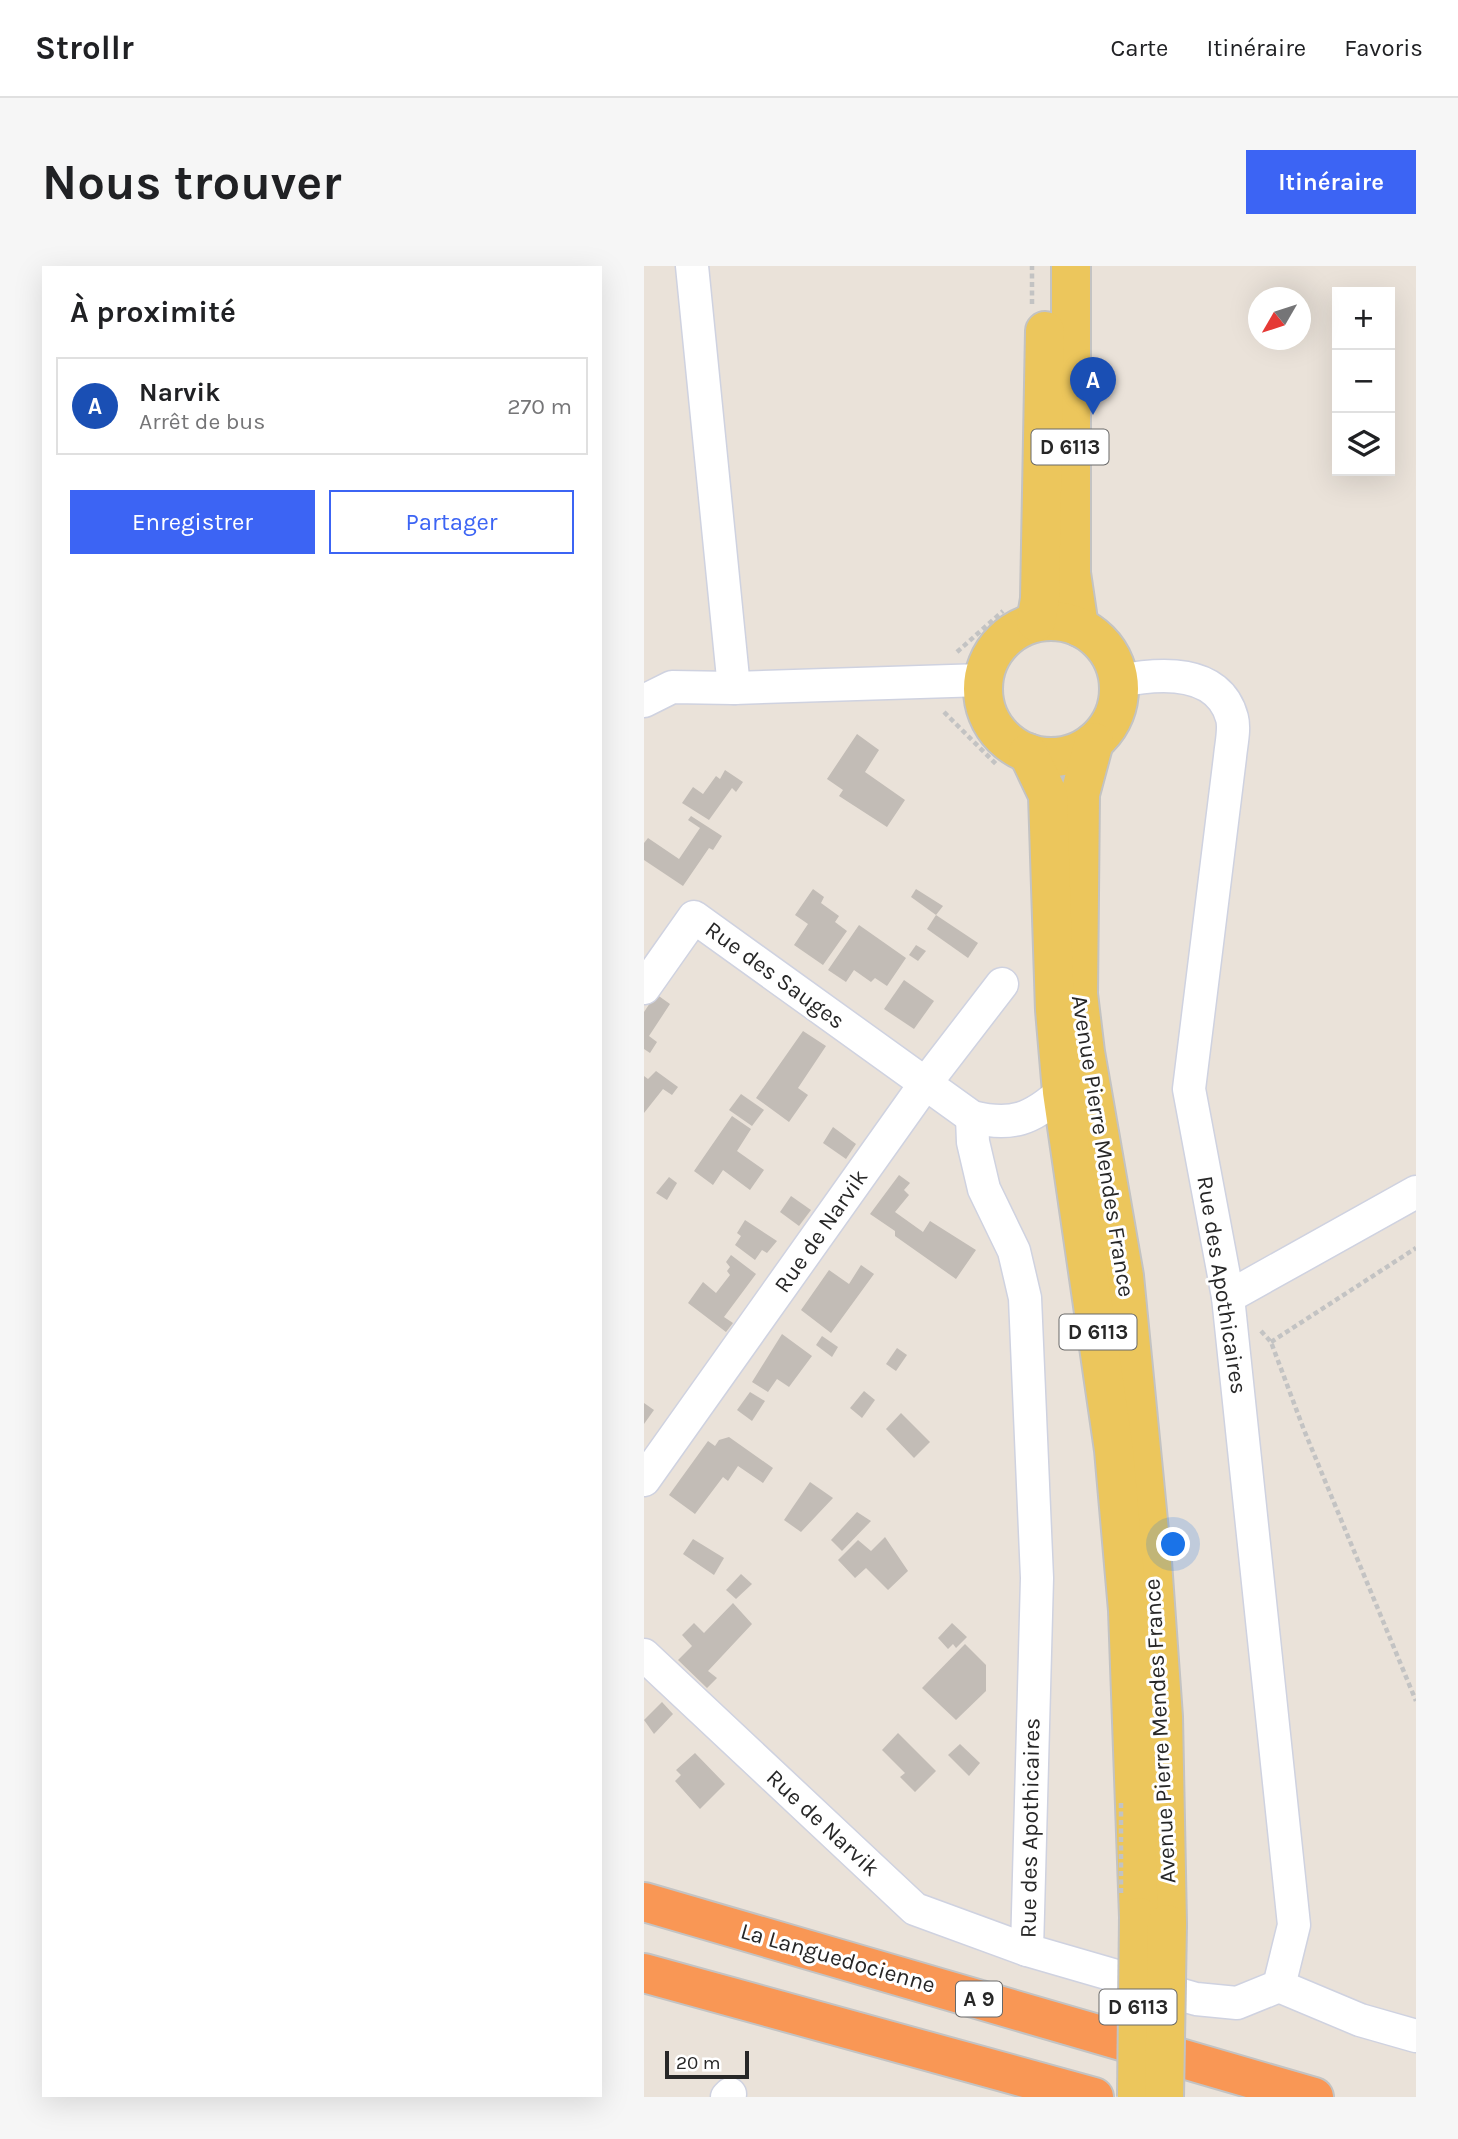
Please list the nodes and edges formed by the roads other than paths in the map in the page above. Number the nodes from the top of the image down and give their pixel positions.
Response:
1 (692, 266) edge
2 (1046, 266) edge
3 (1072, 266) edge
4 (1036, 622) junction
5 (1079, 627) junction
6 (983, 680) junction
7 (1119, 681) junction
8 (734, 688) junction
9 (644, 701) edge
10 (1094, 742) junction
11 (1028, 753) junction
12 (1002, 984) dead end
13 (644, 988) edge
14 (925, 1084) junction
15 (1062, 1092) junction
16 (972, 1117) junction
17 (1416, 1192) edge
18 (1228, 1297) junction
19 (644, 1480) edge
20 (644, 1655) edge
21 (644, 1902) edge
22 (1153, 1921) junction
23 (1027, 1950) junction
24 (644, 1973) edge
25 (1279, 1986) junction
26 (1416, 2036) edge
27 (1049, 2091) edge
28 (1094, 2097) edge
29 (1137, 2097) edge
30 (1164, 2097) edge
31 (1314, 2097) edge

1 - 8 street
2 - 4 main road, D 6113
3 - 5 main road, D 6113
4 - 5 main road
4 - 6 main road
5 - 7 main road
6 - 8 street
6 - 11 main road
7 - 10 main road
7 - 18 street, Rue des Apothicaires
8 - 9 street
10 - 11 main road
10 - 22 main road, Avenue Pierre Mendes France / D 6113
11 - 15 main road, Avenue Pierre Mendes France / D 6113
12 - 14 street, Rue de Narvik
13 - 14 street, Rue des Sauges
14 - 16 street
14 - 19 street, Rue de Narvik
15 - 16 street
15 - 22 main road, Avenue Pierre Mendes France / D 6113
16 - 23 street, Rue des Apothicaires
17 - 18 street
18 - 25 street, Rue des Apothicaires
20 - 23 street, Rue de Narvik
21 - 31 highway, La Languedocienne / A 9
22 - 29 main road, Avenue Pierre Mendes France / D 6113, bridge
22 - 30 main road, Avenue Pierre Mendes France / D 6113, bridge
23 - 25 street, Rue des Apothicaires
24 - 27 highway
25 - 26 street
27 - 28 highway

